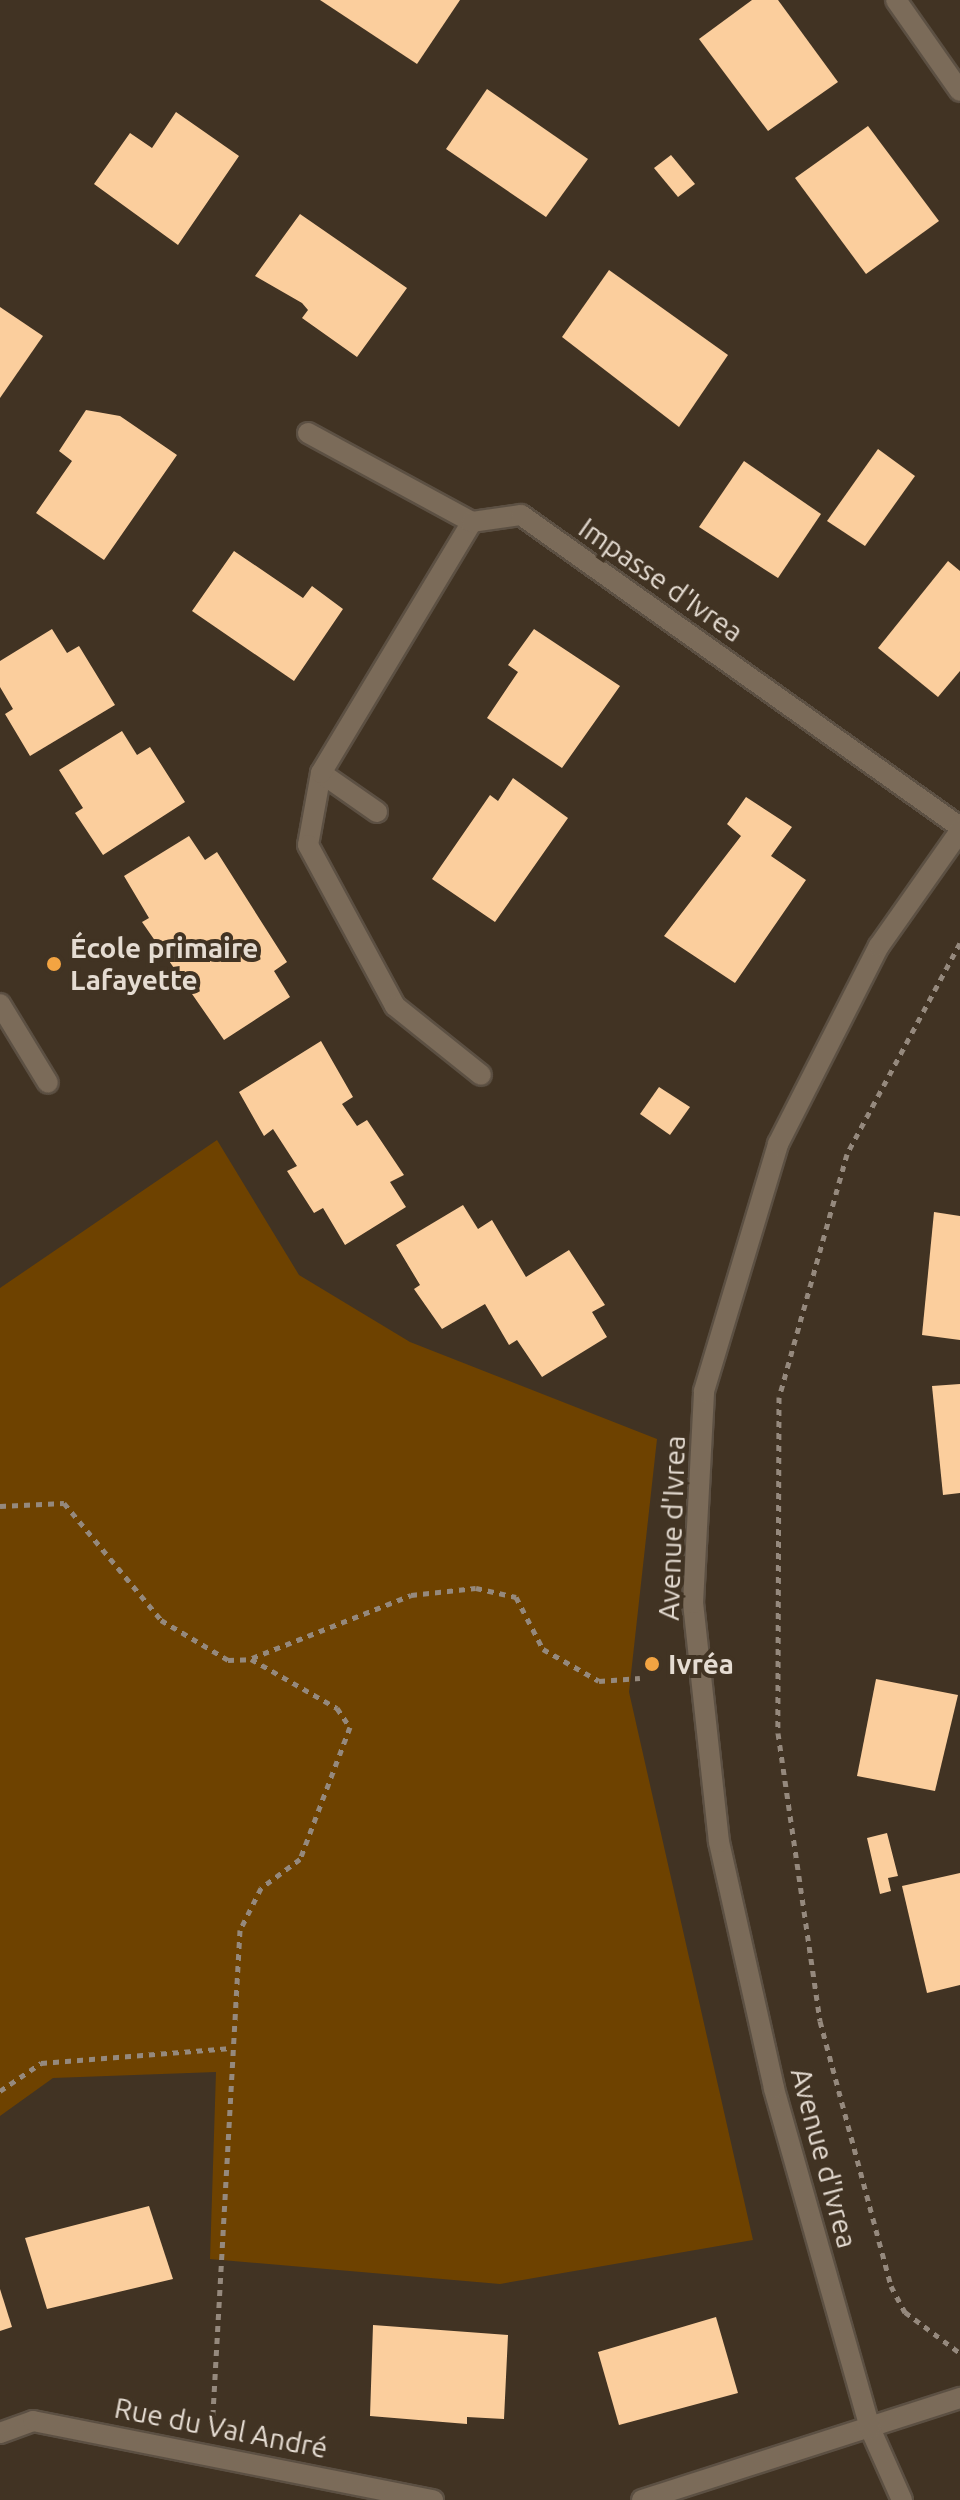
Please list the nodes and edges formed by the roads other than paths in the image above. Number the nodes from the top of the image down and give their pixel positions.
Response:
1 (896, 0) edge
2 (960, 91) edge
3 (308, 433) dead end
4 (472, 522) junction
5 (321, 773) junction
6 (377, 812) dead end
7 (960, 829) edge
8 (0, 1004) edge
9 (481, 1075) dead end
10 (48, 1083) dead end
11 (960, 2398) edge
12 (870, 2428) junction
13 (0, 2433) edge
14 (433, 2500) edge
15 (642, 2500) edge
16 (902, 2500) edge

1 - 2 street
3 - 4 street
4 - 5 street
4 - 7 street, Impasse d'Ivrea
5 - 6 street
5 - 9 street
7 - 12 street, Avenue d'Ivrea
8 - 10 street
11 - 12 street
12 - 15 street
12 - 16 street, Avenue d'Ivrea
13 - 14 street, Rue du Val André

